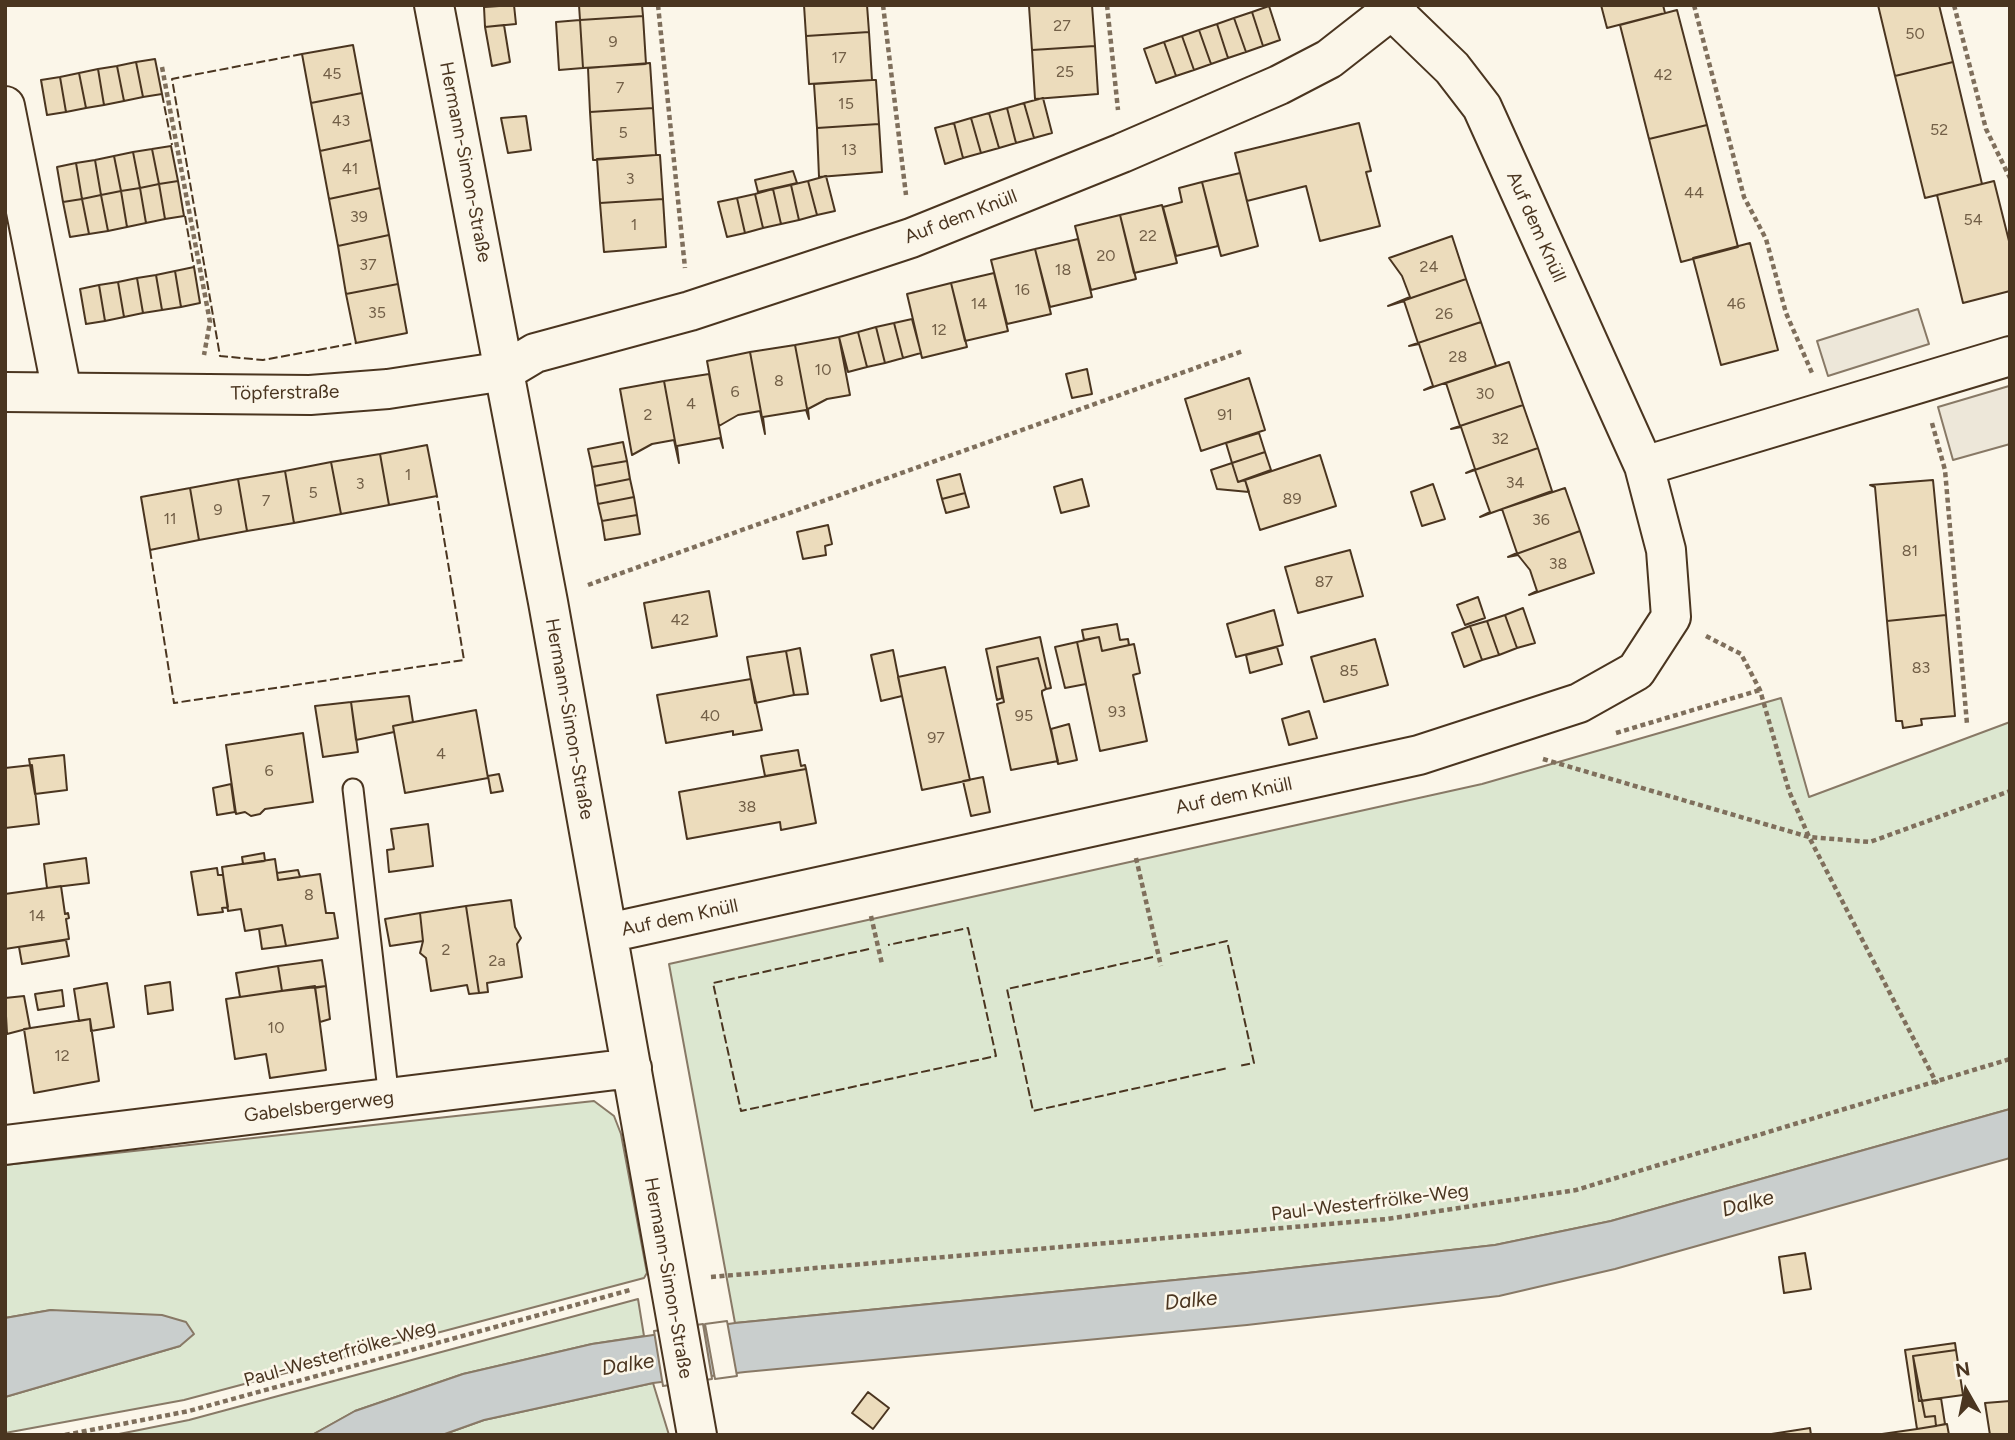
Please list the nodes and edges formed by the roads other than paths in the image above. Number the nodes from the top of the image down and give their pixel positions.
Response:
1 (434, 5) edge
2 (1396, 8) edge
3 (5, 106) edge
4 (2010, 356) edge
5 (505, 370) junction
6 (5, 392) edge
7 (62, 392) junction
8 (1644, 467) junction
9 (353, 789) dead end
10 (608, 933) junction
11 (632, 1068) junction
12 (389, 1099) junction
13 (5, 1145) edge
14 (694, 1420) edge

1 - 5 street, Hermann-Simon-Straße
2 - 5 street, Auf dem Knüll
2 - 8 street, Auf dem Knüll
3 - 7 street
4 - 8 street
5 - 7 street, Töpferstraße
5 - 10 street, Hermann-Simon-Straße
6 - 7 street, Töpferstraße
8 - 10 street, Auf dem Knüll
9 - 12 lane
10 - 11 street, Hermann-Simon-Straße
11 - 12 street, Gabelsbergerweg
11 - 14 street, Hermann-Simon-Straße
12 - 13 street, Gabelsbergerweg

